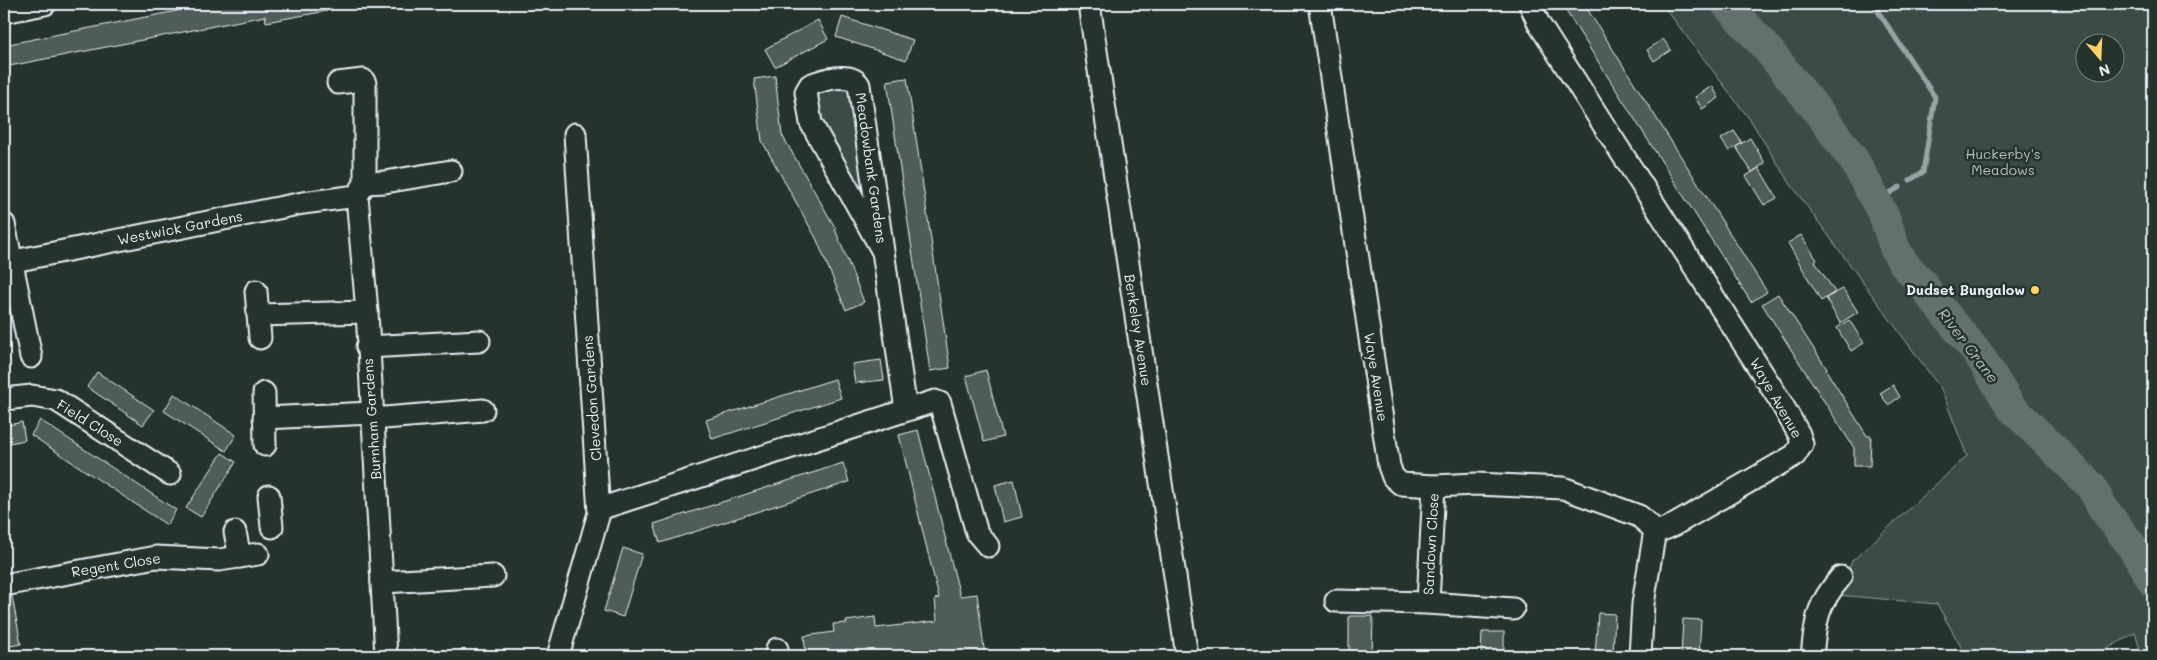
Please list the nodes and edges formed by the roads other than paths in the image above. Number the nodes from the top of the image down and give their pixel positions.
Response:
1 (45, 4) edge
2 (1088, 4) edge
3 (1320, 4) edge
4 (1530, 4) edge
5 (4, 12) edge
6 (338, 83) dead end
7 (575, 134) dead end
8 (450, 171) dead end
9 (361, 189) junction
10 (4, 224) edge
11 (882, 250) junction
12 (8, 262) edge
13 (256, 291) dead end
14 (367, 312) junction
15 (258, 315) junction
16 (260, 338) dead end
17 (479, 342) dead end
18 (367, 347) junction
19 (31, 357) dead end
20 (264, 393) dead end
21 (4, 399) edge
22 (483, 410) dead end
23 (906, 410) junction
24 (372, 416) junction
25 (264, 418) junction
26 (265, 445) dead end
27 (170, 474) dead end
28 (1434, 486) junction
29 (269, 496) dead end
30 (599, 509) junction
31 (272, 527) dead end
32 (1655, 530) junction
33 (235, 532) dead end
34 (988, 546) dead end
35 (493, 576) dead end
36 (1841, 577) dead end
37 (382, 582) junction
38 (4, 585) edge
39 (1336, 601) dead end
40 (1428, 603) junction
41 (1513, 609) dead end
42 (386, 656) edge
43 (558, 656) edge
44 (1186, 656) edge
45 (1640, 656) edge
46 (1812, 656) edge

1 - 5 street
2 - 44 street, Berkeley Avenue
3 - 28 street, Waye Avenue
4 - 32 street, Waye Avenue
6 - 9 street, Burnham Gardens
7 - 30 street, Clevedon Gardens
8 - 9 street, Westwick Gardens
9 - 12 street, Westwick Gardens
9 - 14 street, Burnham Gardens
10 - 12 street
11 - 11 street, Meadowbank Gardens
11 - 23 street, Meadowbank Gardens
12 - 19 street
13 - 15 street
14 - 15 street
14 - 18 street, Burnham Gardens
15 - 16 street
17 - 18 street
18 - 24 street, Burnham Gardens
20 - 25 street
21 - 27 street, Field Close
22 - 24 street
23 - 30 street
23 - 34 street
24 - 25 street
24 - 37 street, Burnham Gardens
25 - 26 street
28 - 32 street, Waye Avenue
28 - 40 street, Sandown Close
29 - 31 street
30 - 43 street, Clevedon Gardens
32 - 45 street
33 - 38 street, Regent Close
35 - 37 street
36 - 46 street
37 - 42 street, Burnham Gardens
39 - 40 street
40 - 41 street

